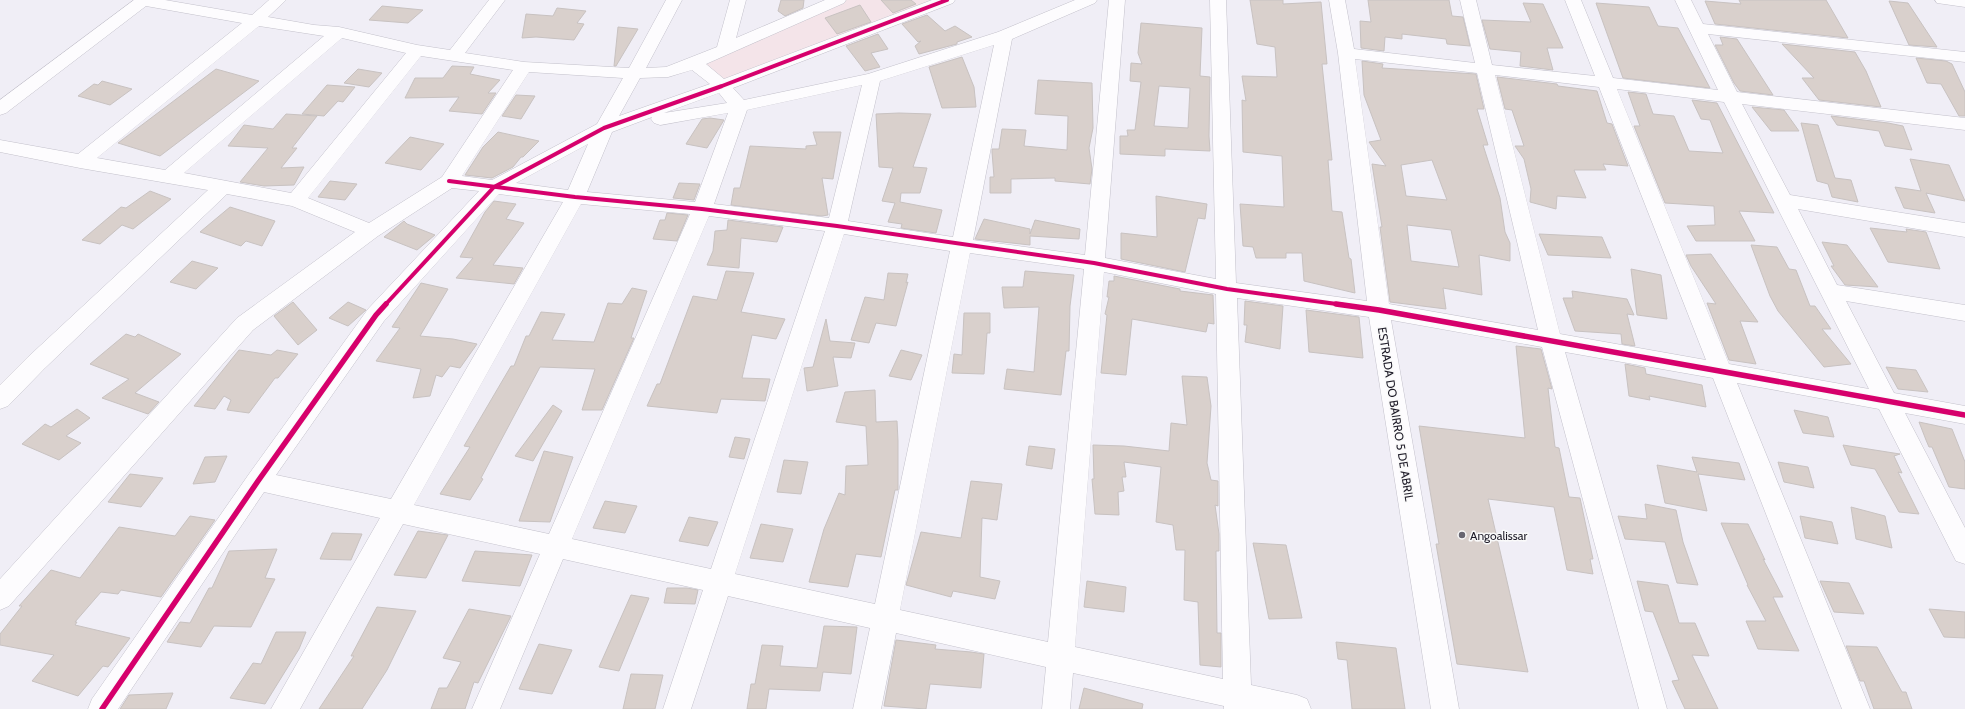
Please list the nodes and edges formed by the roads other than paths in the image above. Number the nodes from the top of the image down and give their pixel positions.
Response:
1 (143, 0) edge
2 (278, 0) edge
3 (497, 0) edge
4 (674, 0) edge
5 (738, 0) edge
6 (838, 0) edge
7 (947, 0) edge
8 (1089, 0) edge
9 (1117, 0) edge
10 (1218, 0) edge
11 (1337, 0) edge
12 (1468, 0) edge
13 (1573, 0) edge
14 (1684, 0) edge
15 (1943, 0) edge
16 (1965, 2) edge
17 (256, 20) junction
18 (1698, 28) junction
19 (339, 32) junction
20 (1004, 36) junction
21 (417, 50) junction
22 (725, 50) junction
23 (1346, 53) junction
24 (454, 56) junction
25 (1965, 57) edge
26 (694, 63) junction
27 (524, 67) junction
28 (1484, 69) junction
29 (634, 73) junction
30 (872, 78) junction
31 (1605, 82) junction
32 (722, 86) junction
33 (1730, 97) junction
34 (740, 106) junction
35 (0, 109) edge
36 (1965, 124) edge
37 (604, 128) junction
38 (0, 146) edge
39 (80, 162) junction
40 (168, 177) junction
41 (449, 181) junction
42 (223, 187) junction
43 (494, 187) junction
44 (575, 197) junction
45 (296, 200) junction
46 (1783, 200) junction
47 (702, 209) junction
48 (837, 226) junction
49 (1965, 230) edge
50 (371, 231) junction
51 (960, 246) junction
52 (1094, 263) junction
53 (1226, 289) junction
54 (1830, 291) junction
55 (1379, 310) junction
56 (1965, 313) edge
57 (1551, 341) junction
58 (1721, 371) junction
59 (0, 400) edge
60 (1886, 401) junction
61 (1965, 415) edge
62 (258, 481) junction
63 (396, 511) junction
64 (1957, 524) edge
65 (556, 546) junction
66 (1965, 553) edge
67 (719, 582) junction
68 (0, 598) edge
69 (885, 618) junction
70 (1061, 657) junction
71 (1237, 702) edge
72 (102, 709) edge
73 (285, 709) edge
74 (486, 709) edge
75 (677, 709) edge
76 (867, 709) edge
77 (1056, 709) edge
78 (1297, 709) edge
79 (1445, 709) edge
80 (1653, 709) edge
81 (1856, 709) edge

1 - 17 street
1 - 35 street
2 - 17 street
3 - 24 street
4 - 29 street
5 - 22 street
6 - 22 street
7 - 32 street
8 - 20 street
9 - 52 street
10 - 53 street
11 - 23 street, ESTRADA DO BAIRRO 5 DE ABRIL
12 - 28 street
13 - 31 street
14 - 18 street
15 - 16 street
17 - 19 street
17 - 39 street
18 - 25 street
18 - 33 street
19 - 21 street
19 - 40 street
20 - 30 street
20 - 51 street
21 - 24 street
21 - 45 street
22 - 26 street
23 - 28 street
23 - 55 street, ESTRADA DO BAIRRO 5 DE ABRIL
24 - 27 street
26 - 29 street
26 - 32 street
27 - 29 street
27 - 41 street
28 - 31 street
28 - 57 street
29 - 37 street
30 - 34 street
30 - 48 street
31 - 33 street
31 - 58 street
32 - 34 street
32 - 37 street
33 - 36 street
33 - 46 street
34 - 37 street
34 - 47 street
37 - 43 street
37 - 44 street
38 - 39 street
39 - 40 street
40 - 42 street
41 - 43 street
41 - 50 street
42 - 45 street
42 - 59 street
43 - 44 street
43 - 62 street
44 - 47 street
44 - 63 street
45 - 50 street
46 - 49 street
46 - 54 street
47 - 48 street
47 - 65 street
48 - 51 street
48 - 67 street
50 - 68 street
51 - 52 street
51 - 69 street
52 - 53 street
52 - 70 street
53 - 55 street
53 - 71 street
54 - 56 street
54 - 60 street
55 - 57 street
55 - 79 street, ESTRADA DO BAIRRO 5 DE ABRIL
57 - 58 street
57 - 80 street
58 - 60 street
58 - 81 street
60 - 61 street
60 - 64 street
62 - 63 street
62 - 72 street
63 - 65 street
63 - 73 street
64 - 66 street
65 - 67 street
65 - 74 street
67 - 69 street
67 - 75 street
69 - 70 street
69 - 76 street
70 - 71 street
70 - 77 street
71 - 78 street

